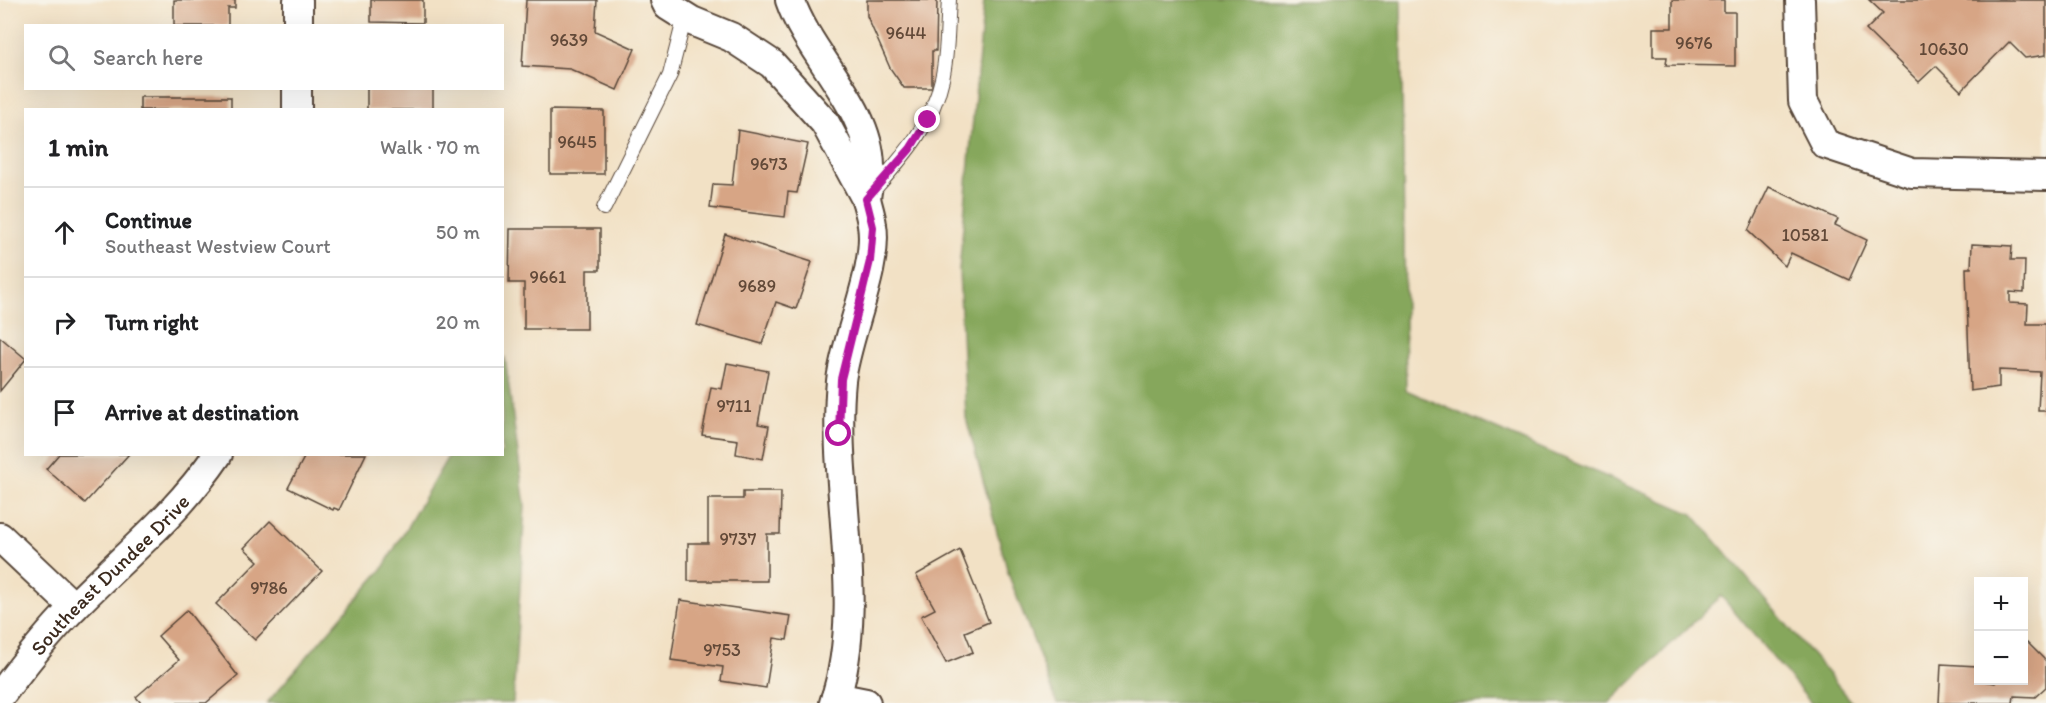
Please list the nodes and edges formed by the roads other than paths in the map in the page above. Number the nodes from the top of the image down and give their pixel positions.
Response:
1 (298, 0) edge
2 (790, 0) edge
3 (949, 0) edge
4 (1800, 0) edge
5 (675, 8) edge
6 (298, 24) edge
7 (297, 90) edge
8 (297, 108) edge
9 (2046, 176) edge
10 (866, 199) junction
11 (604, 208) dead end
12 (216, 456) edge
13 (0, 537) edge
14 (74, 607) junction
15 (0, 696) edge
16 (835, 700) edge
17 (866, 703) edge

1 - 6 street
2 - 10 street
3 - 10 lane
4 - 9 street
5 - 10 street
5 - 11 lane
7 - 8 street
10 - 16 street
12 - 14 street, Southeast Dundee Drive
13 - 14 street
14 - 15 street, Southeast Dundee Drive
16 - 17 street

